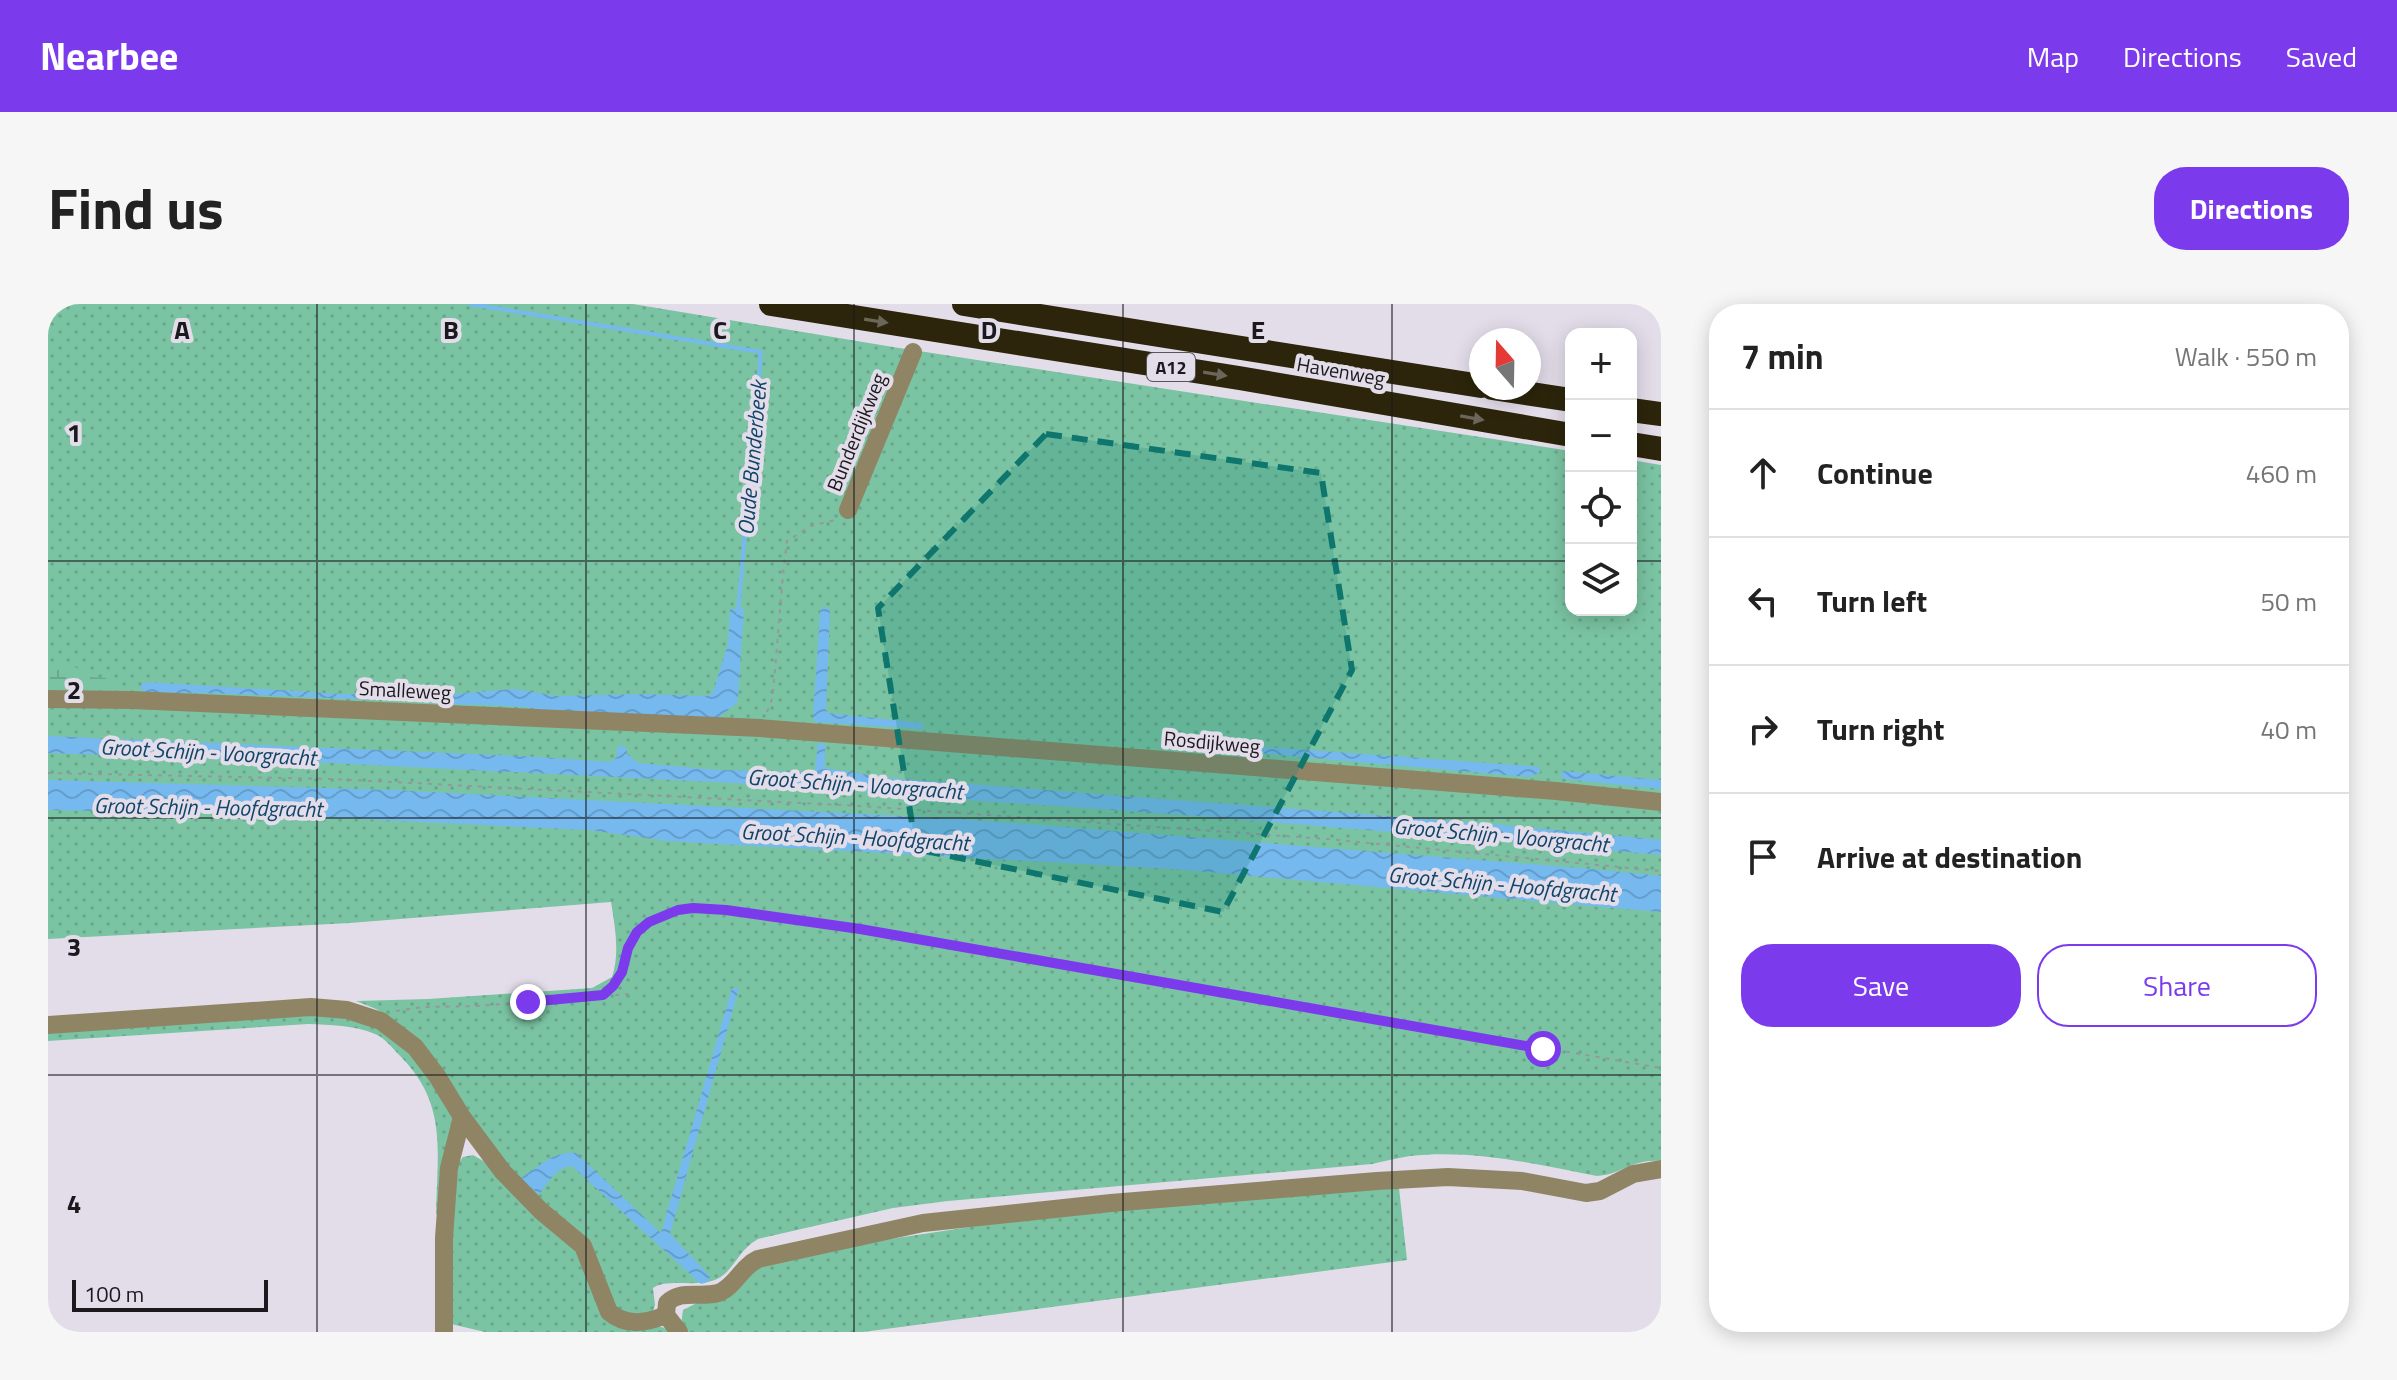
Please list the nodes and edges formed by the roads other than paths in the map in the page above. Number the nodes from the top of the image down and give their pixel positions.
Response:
1 (771, 304) edge
2 (964, 304) edge
3 (1047, 304) edge
4 (913, 352) dead end
5 (1344, 365) junction
6 (1469, 384) edge
7 (1541, 395) edge
8 (1565, 399) edge
9 (1637, 411) edge
10 (1661, 414) edge
11 (1565, 434) edge
12 (1637, 445) edge
13 (1661, 449) edge
14 (848, 510) road end
15 (48, 699) edge
16 (760, 728) joint
17 (1661, 802) edge
18 (48, 1025) edge
19 (462, 1117) junction
20 (1661, 1169) edge
21 (666, 1315) junction
22 (444, 1332) edge
23 (679, 1332) edge

1 -> 11 highway, Havenweg / A12
2 - 5 highway, Havenweg / A12
3 - 5 highway
4 - 14 street, Bunderdijkweg
5 - 6 highway, Havenweg / A12
7 - 8 highway
9 - 10 highway
12 - 13 highway
15 - 16 street, Smalleweg
16 - 17 street, Rosdijkweg
18 - 19 street
19 - 21 street
19 - 22 street
20 - 21 street
21 - 23 street

